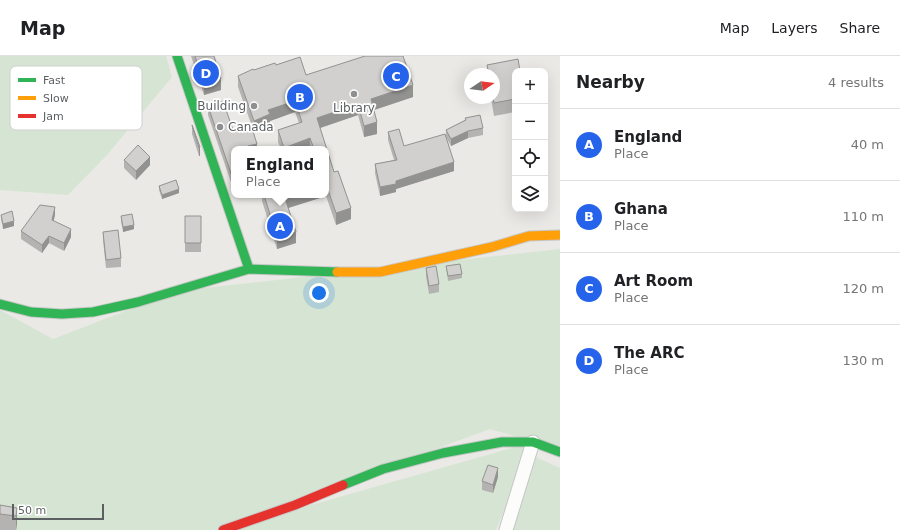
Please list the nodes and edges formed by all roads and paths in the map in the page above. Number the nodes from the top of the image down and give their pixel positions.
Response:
1 (177, 56) edge
2 (560, 235) edge
3 (249, 269) junction
4 (0, 304) edge
5 (533, 442) junction
6 (560, 452) edge
7 (223, 530) edge
8 (506, 530) edge

1 - 3 street
2 - 3 street
3 - 4 street
5 - 6 street
5 - 7 street
5 - 8 street

